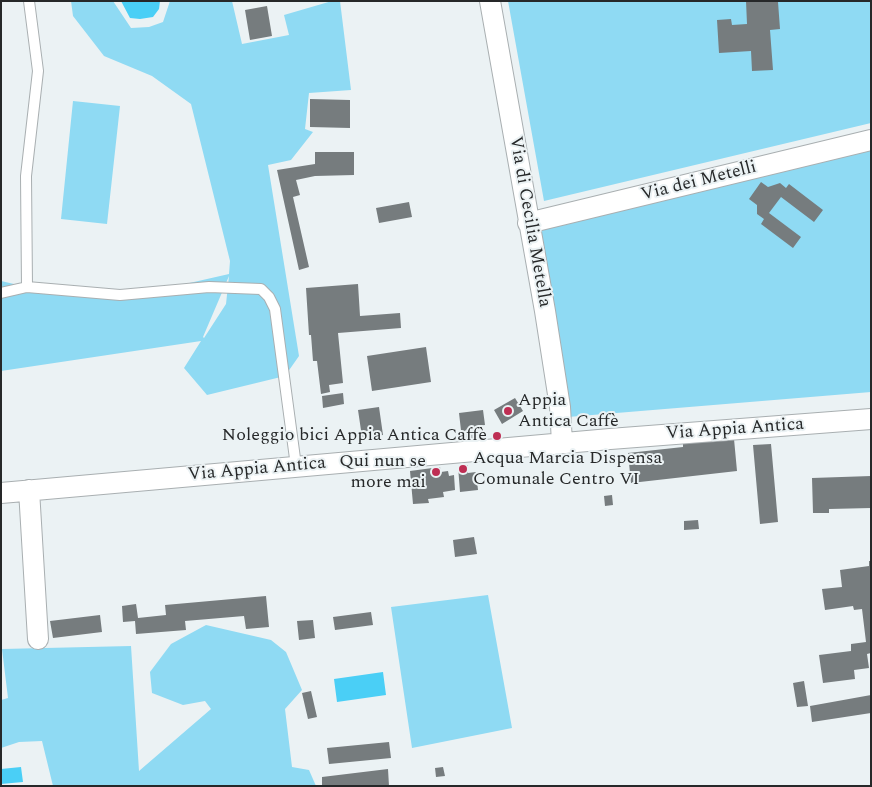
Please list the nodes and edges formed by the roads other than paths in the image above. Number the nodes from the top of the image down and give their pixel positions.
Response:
1 (29, 1) edge
2 (490, 1) edge
3 (871, 140) edge
4 (528, 223) junction
5 (27, 287) junction
6 (1, 293) edge
7 (871, 419) edge
8 (562, 443) junction
9 (296, 466) junction
10 (29, 490) junction
11 (1, 493) edge
12 (38, 639) dead end

1 - 5 lane
2 - 4 street, Via di Cecilia Metella
3 - 4 street, Via dei Metelli
4 - 8 street, Via di Cecilia Metella
5 - 6 lane
5 - 9 lane
7 - 8 street, Via Appia Antica
8 - 9 street, Via Appia Antica
9 - 10 street, Via Appia Antica
10 - 11 street, Via Appia Antica
10 - 12 street

